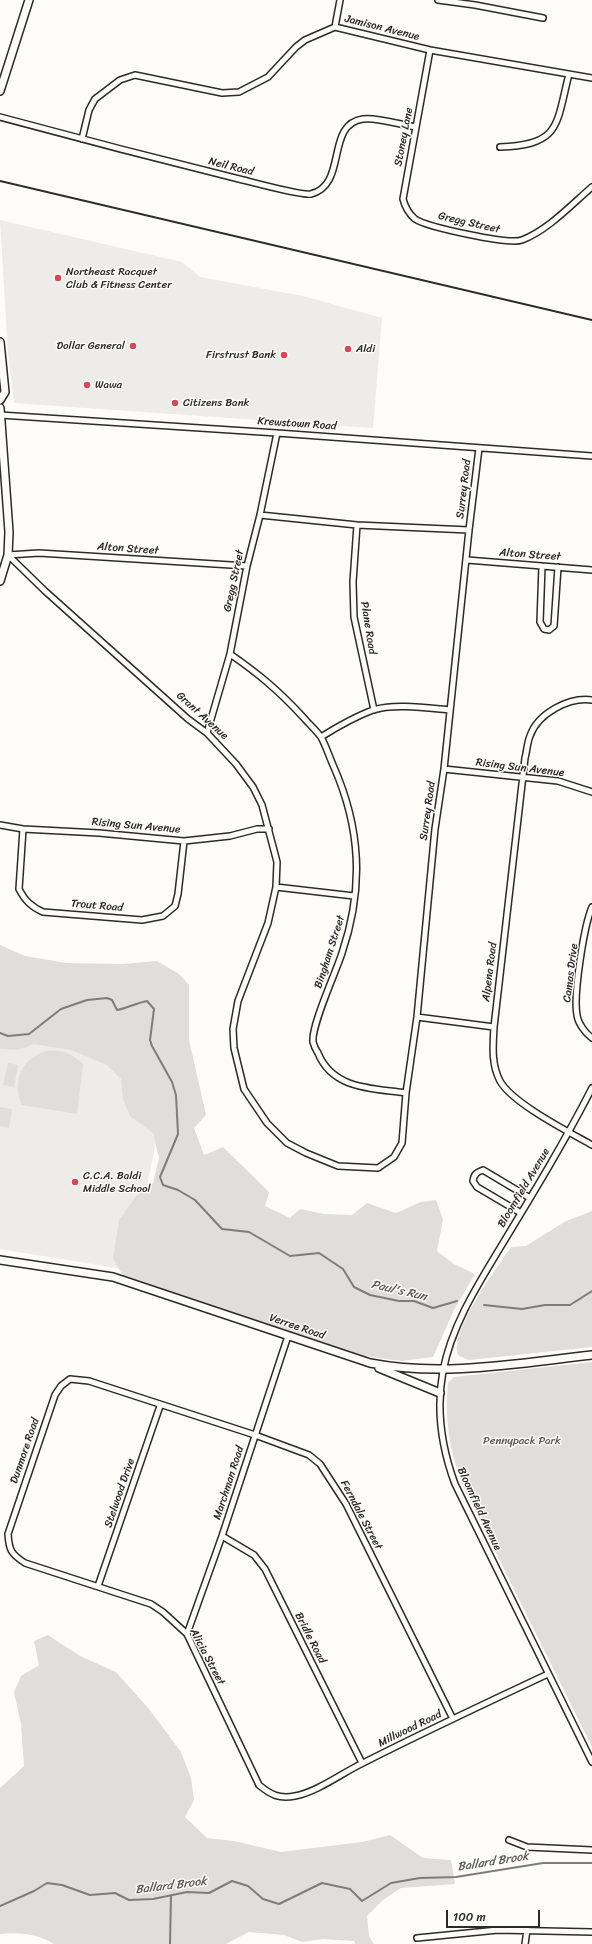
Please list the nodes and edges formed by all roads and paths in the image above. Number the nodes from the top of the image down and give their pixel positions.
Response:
1 (29, 0) edge
2 (340, 0) edge
3 (438, 0) edge
4 (543, 18) dead end
5 (335, 26) junction
6 (430, 50) junction
7 (569, 74) junction
8 (592, 78) edge
9 (0, 91) edge
10 (0, 117) edge
11 (416, 127) junction
12 (82, 139) junction
13 (500, 147) dead end
14 (592, 187) edge
15 (420, 220) joint
16 (0, 342) edge
17 (0, 400) edge
18 (0, 413) edge
19 (277, 433) junction
20 (479, 448) junction
21 (592, 456) edge
22 (260, 515) junction
23 (357, 525) junction
24 (469, 530) junction
25 (8, 555) junction
26 (467, 560) junction
27 (247, 566) junction
28 (542, 566) junction
29 (558, 567) junction
30 (592, 570) edge
31 (0, 581) edge
32 (230, 654) junction
33 (592, 700) edge
34 (374, 710) junction
35 (450, 710) junction
36 (207, 733) junction
37 (321, 737) junction
38 (444, 769) junction
39 (523, 778) junction
40 (592, 792) edge
41 (0, 825) edge
42 (23, 829) junction
43 (269, 829) junction
44 (184, 841) junction
45 (276, 887) junction
46 (354, 896) junction
47 (592, 907) edge
48 (417, 1017) junction
49 (494, 1027) junction
50 (592, 1038) edge
51 (592, 1088) edge
52 (406, 1093) junction
53 (570, 1132) junction
54 (592, 1145) edge
55 (379, 1167) joint
56 (530, 1198) junction
57 (521, 1213) junction
58 (0, 1260) edge
59 (288, 1336) junction
60 (592, 1355) edge
61 (370, 1363) junction
62 (443, 1370) junction
63 (80, 1380) joint
64 (440, 1393) junction
65 (160, 1406) junction
66 (255, 1435) junction
67 (222, 1536) junction
68 (9, 1545) joint
69 (98, 1586) junction
70 (187, 1634) junction
71 (548, 1674) junction
72 (453, 1720) junction
73 (592, 1762) edge
74 (362, 1763) junction
75 (279, 1798) joint
76 (509, 1840) dead end
77 (592, 1850) edge
78 (527, 1930) junction
79 (592, 1932) edge
80 (417, 1938) dead end
81 (525, 1944) edge

1 - 9 main road
2 - 5 street
3 - 4 street
5 - 6 street, Jamison Avenue
5 - 12 street, Jamison Avenue
6 - 7 street, Jamison Avenue
6 - 11 street, Stoney Lane
7 - 8 street, Jamison Avenue
7 - 13 street
10 - 12 street, Neil Road
11 - 12 street, Neil Road
11 - 15 street, Stoney Lane
14 - 15 street, Gregg Street
16 - 17 main road
18 - 19 street, Krewstown Road
18 - 25 main road
19 - 20 street, Krewstown Road
19 - 22 street, Gregg Street
20 - 21 street, Krewstown Road
20 - 24 street, Surrey Road
22 - 23 street
22 - 27 street, Gregg Street
23 - 24 street
23 - 34 street, Plane Road
24 - 26 street, Surrey Road
25 - 27 street, Alton Street
25 - 31 main road
25 - 36 street, Grant Avenue
26 - 28 street, Alton Street
26 - 35 street, Surrey Road
27 - 32 street, Gregg Street
28 - 29 street, Alton Street
28 - 29 street
29 - 30 street, Alton Street
32 - 36 street, Gregg Street
32 - 37 street, Bingham Street
33 - 39 street, Alpena Road
34 - 35 street
34 - 37 street
35 - 38 street, Surrey Road
36 - 43 street, Grant Avenue
37 - 46 street, Bingham Street
38 - 39 street, Rising Sun Avenue
38 - 48 street, Surrey Road
39 - 40 street, Rising Sun Avenue
39 - 49 street, Alpena Road
41 - 42 street, Rising Sun Avenue
42 - 44 street, Rising Sun Avenue
42 - 44 street, Trout Road
43 - 44 street, Rising Sun Avenue
43 - 45 street, Grant Avenue
45 - 46 street
45 - 55 street, Grant Avenue
46 - 52 street, Bingham Street
47 - 50 street, Camas Drive
48 - 49 street
48 - 52 street, Surrey Road
49 - 53 street, Alpena Road
51 - 53 street, Bloomfield Avenue
52 - 55 street, Surrey Road
53 - 54 street, Alpena Road
53 - 56 street, Bloomfield Avenue
56 - 57 street, Bloomfield Avenue
56 - 57 street
57 - 62 street, Bloomfield Avenue
58 - 59 main road, Verree Road
59 - 61 main road, Verree Road
59 - 66 street, Marchman Road
60 - 62 main road, Verree Road
61 - 62 main road, Verree Road
61 - 64 main road
62 - 64 street, Bloomfield Avenue
63 - 65 street, Ferndale Street
63 - 68 street, Dunmore Road
64 - 71 street, Bloomfield Avenue
65 - 66 street, Ferndale Street
65 - 69 street, Stelwood Drive
66 - 67 street, Marchman Road
66 - 72 street, Ferndale Street
67 - 70 street, Marchman Road
67 - 74 street, Bridle Road
68 - 69 street, Alicia Street
69 - 70 street, Alicia Street
70 - 75 street, Alicia Street
71 - 72 street, Millwood Road
71 - 73 street, Bloomfield Avenue
72 - 74 street, Millwood Road
74 - 75 street, Millwood Road
76 - 77 street
78 - 79 street
78 - 80 street
78 - 81 street

